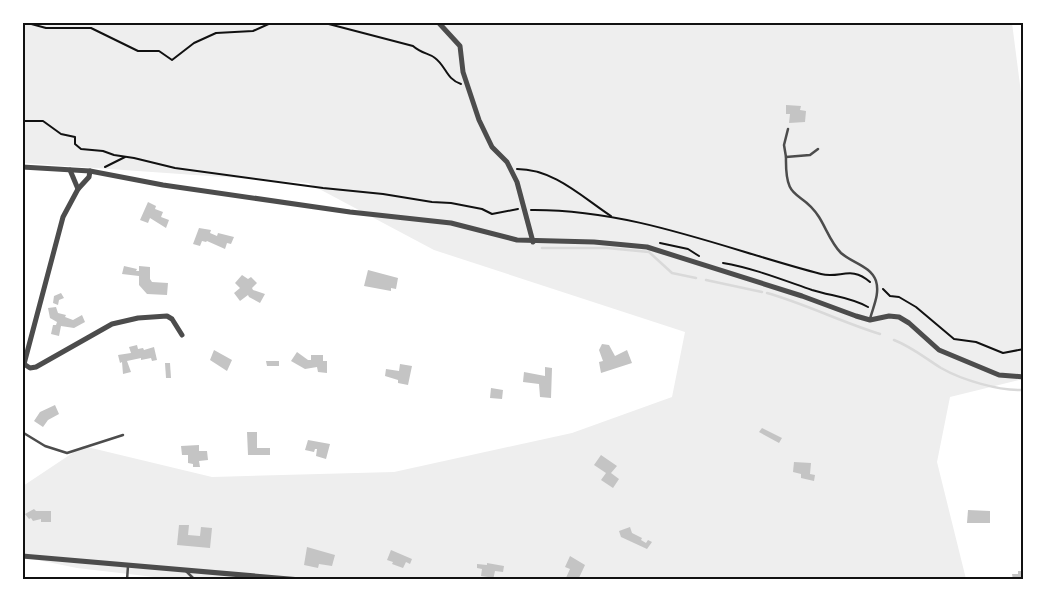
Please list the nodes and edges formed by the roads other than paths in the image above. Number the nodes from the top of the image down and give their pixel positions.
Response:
1 (438, 22) edge
2 (788, 129) dead end
3 (818, 149) dead end
4 (786, 158) junction
5 (22, 167) edge
6 (70, 170) junction
7 (90, 171) junction
8 (78, 189) junction
9 (533, 242) junction
10 (870, 320) junction
11 (182, 334) dead end
12 (1024, 377) edge
13 (22, 432) edge
14 (123, 435) dead end
15 (22, 556) edge
16 (128, 565) junction
17 (184, 569) junction
18 (126, 580) edge
19 (195, 580) edge
20 (301, 580) edge

1 - 9 street
2 - 4 lane
3 - 4 lane
4 - 10 lane
5 - 6 street
6 - 7 street
6 - 8 street
7 - 8 street
7 - 9 street
8 - 11 street
9 - 10 street
10 - 12 street
13 - 14 lane
15 - 16 street
16 - 17 street
16 - 18 lane
17 - 19 lane
17 - 20 street

